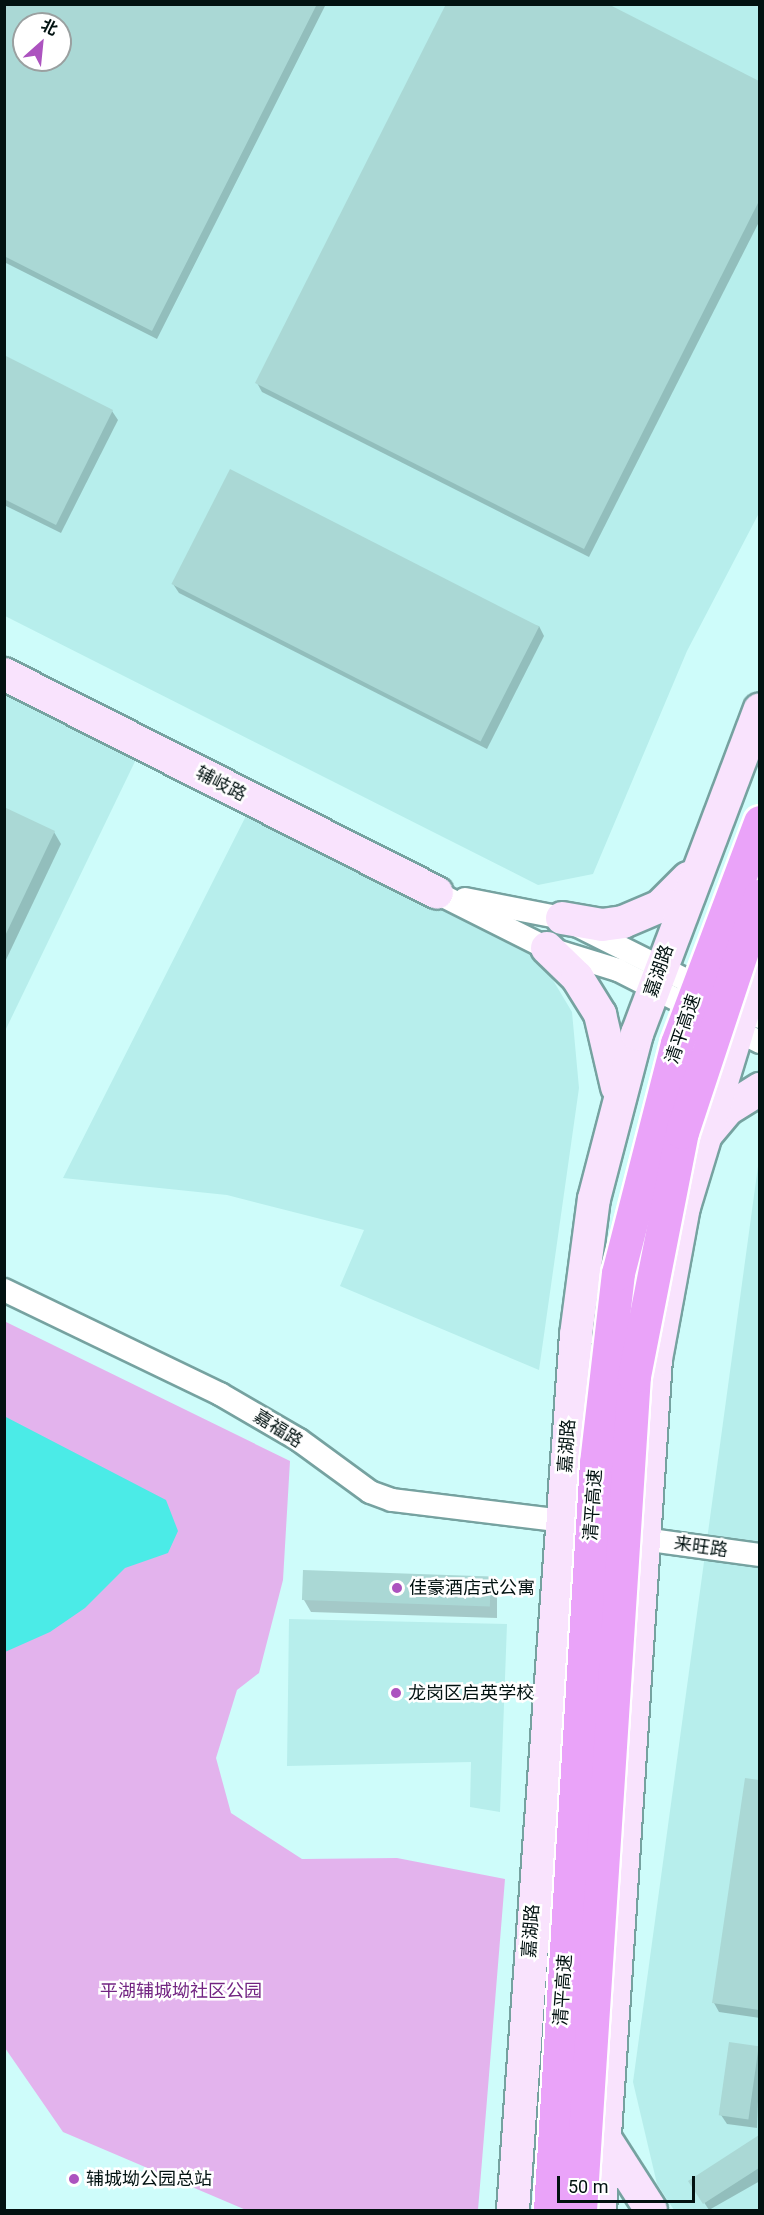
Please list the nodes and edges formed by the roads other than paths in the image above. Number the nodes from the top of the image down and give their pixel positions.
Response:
1 (4, 674) edge
2 (759, 709) edge
3 (759, 822) edge
4 (697, 865) junction
5 (437, 893) junction
6 (759, 896) edge
7 (562, 918) junction
8 (547, 948) junction
9 (759, 957) edge
10 (657, 978) junction
11 (749, 1024) edge
12 (759, 1089) edge
13 (618, 1102) junction
14 (702, 1141) junction
15 (4, 1290) edge
16 (562, 1521) junction
17 (644, 1539) junction
18 (759, 1555) edge
19 (603, 2135) junction
20 (513, 2211) edge
21 (550, 2211) edge
22 (580, 2211) edge
23 (600, 2211) edge
24 (651, 2211) edge

1 - 5 main road, 辅岐路
2 - 4 main road, 嘉湖路
3 - 21 highway, 清平高速, bridge
4 - 7 main road
4 - 10 main road, 嘉湖路
5 - 7 street
5 - 8 street
6 - 22 highway, 清平高速, bridge
7 - 10 street
8 - 10 street
8 - 13 main road
9 - 11 main road
10 - 11 street
10 - 13 main road, 嘉湖路
11 - 14 main road
12 - 14 main road
13 - 16 main road, 嘉湖路
14 - 17 main road
15 - 16 street, 嘉福路
16 - 20 main road, 嘉湖路
17 - 18 street, 来旺路
17 - 19 main road
19 - 23 main road
19 - 24 main road

